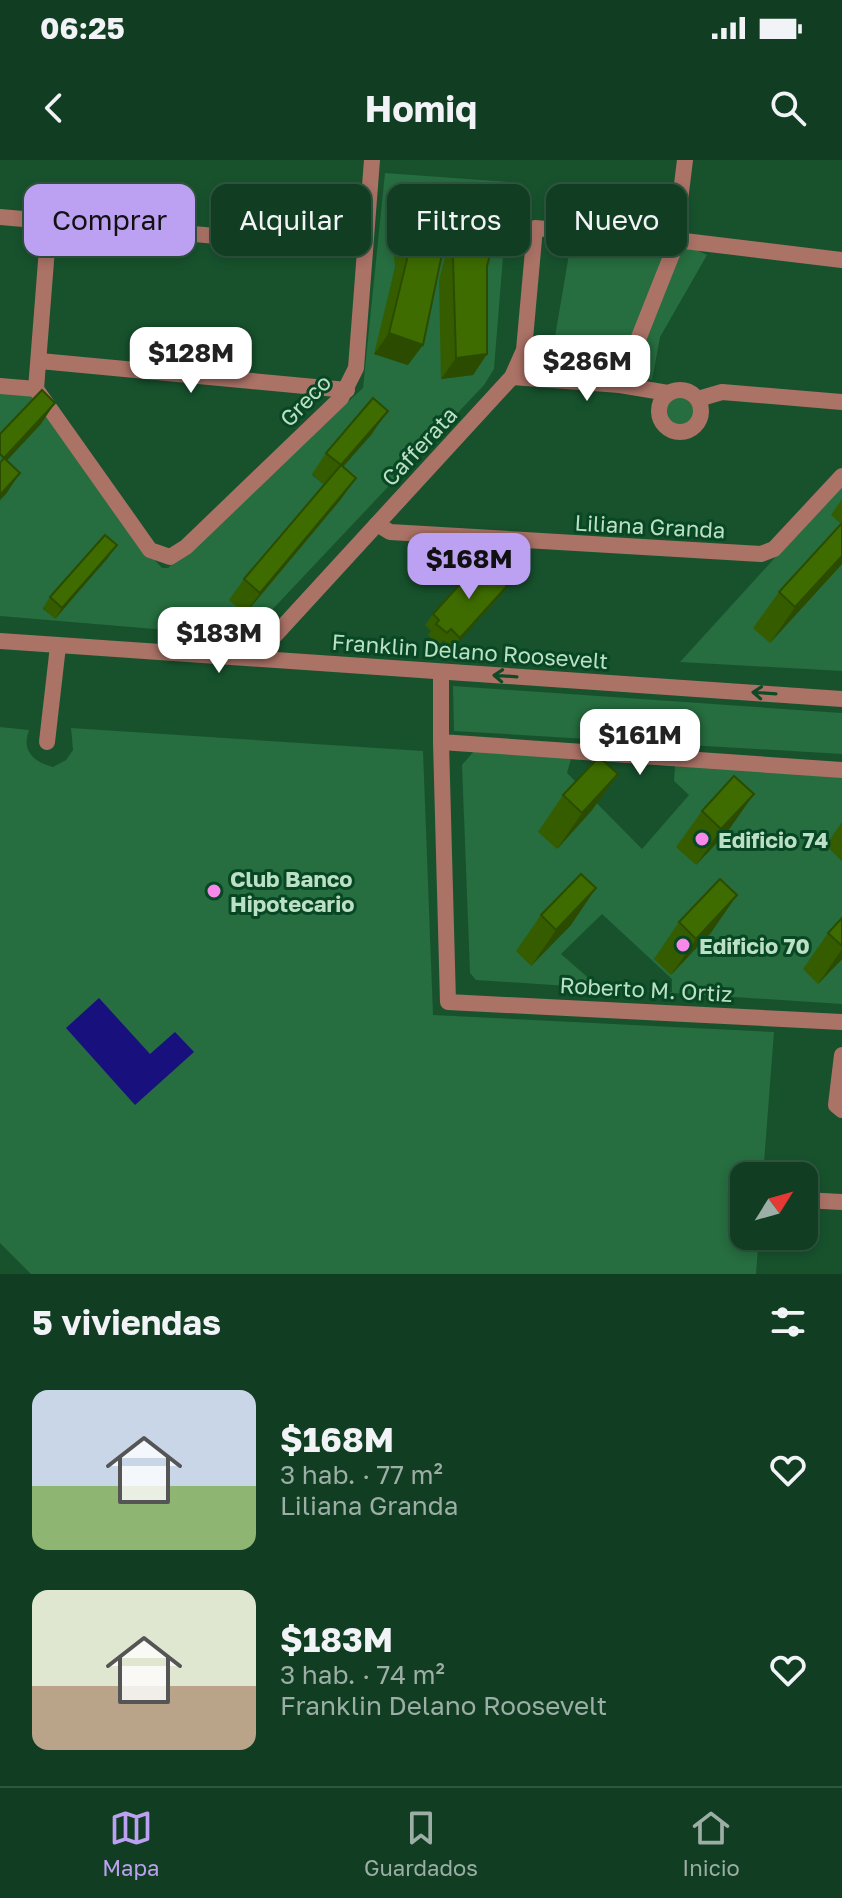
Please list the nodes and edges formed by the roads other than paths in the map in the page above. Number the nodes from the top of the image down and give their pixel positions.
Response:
1 (372, 160) edge
2 (685, 160) edge
3 (370, 184) edge
4 (682, 184) edge
5 (0, 217) edge
6 (24, 220) edge
7 (546, 229) edge
8 (687, 241) edge
9 (47, 256) edge
10 (364, 256) edge
11 (670, 256) edge
12 (842, 260) edge
13 (40, 361) junction
14 (512, 377) junction
15 (620, 385) junction
16 (0, 386) edge
17 (36, 389) junction
18 (347, 390) junction
19 (668, 393) junction
20 (698, 399) junction
21 (842, 402) edge
22 (842, 476) edge
23 (377, 524) junction
24 (0, 641) edge
25 (58, 646) junction
26 (255, 657) junction
27 (441, 672) junction
28 (842, 699) edge
29 (47, 742) dead end
30 (441, 742) junction
31 (842, 770) edge
32 (842, 1022) edge
33 (842, 1055) edge
34 (842, 1110) edge
35 (818, 1201) edge
36 (842, 1202) edge

1 - 3 street, Greco
2 - 4 street
5 - 6 street
7 - 14 street, Cafferata
8 - 12 street
9 - 13 street
10 - 18 street, Greco
11 - 15 street
13 - 17 street
13 - 18 street
14 - 15 street
14 - 23 street, Cafferata
15 - 19 street
16 - 17 street
17 - 18 street, Greco
19 - 20 street
19 - 20 street
20 - 21 street
22 - 23 street, Liliana Granda
23 - 26 street, Cafferata
24 - 25 street, Franklin Delano Roosevelt
25 - 26 street, Franklin Delano Roosevelt
25 - 29 street
26 - 27 street, Franklin Delano Roosevelt
28 -> 27 street, Franklin Delano Roosevelt
27 - 30 street
30 - 31 street
30 - 32 street, Roberto M. Ortiz
33 - 34 street
35 - 36 street

